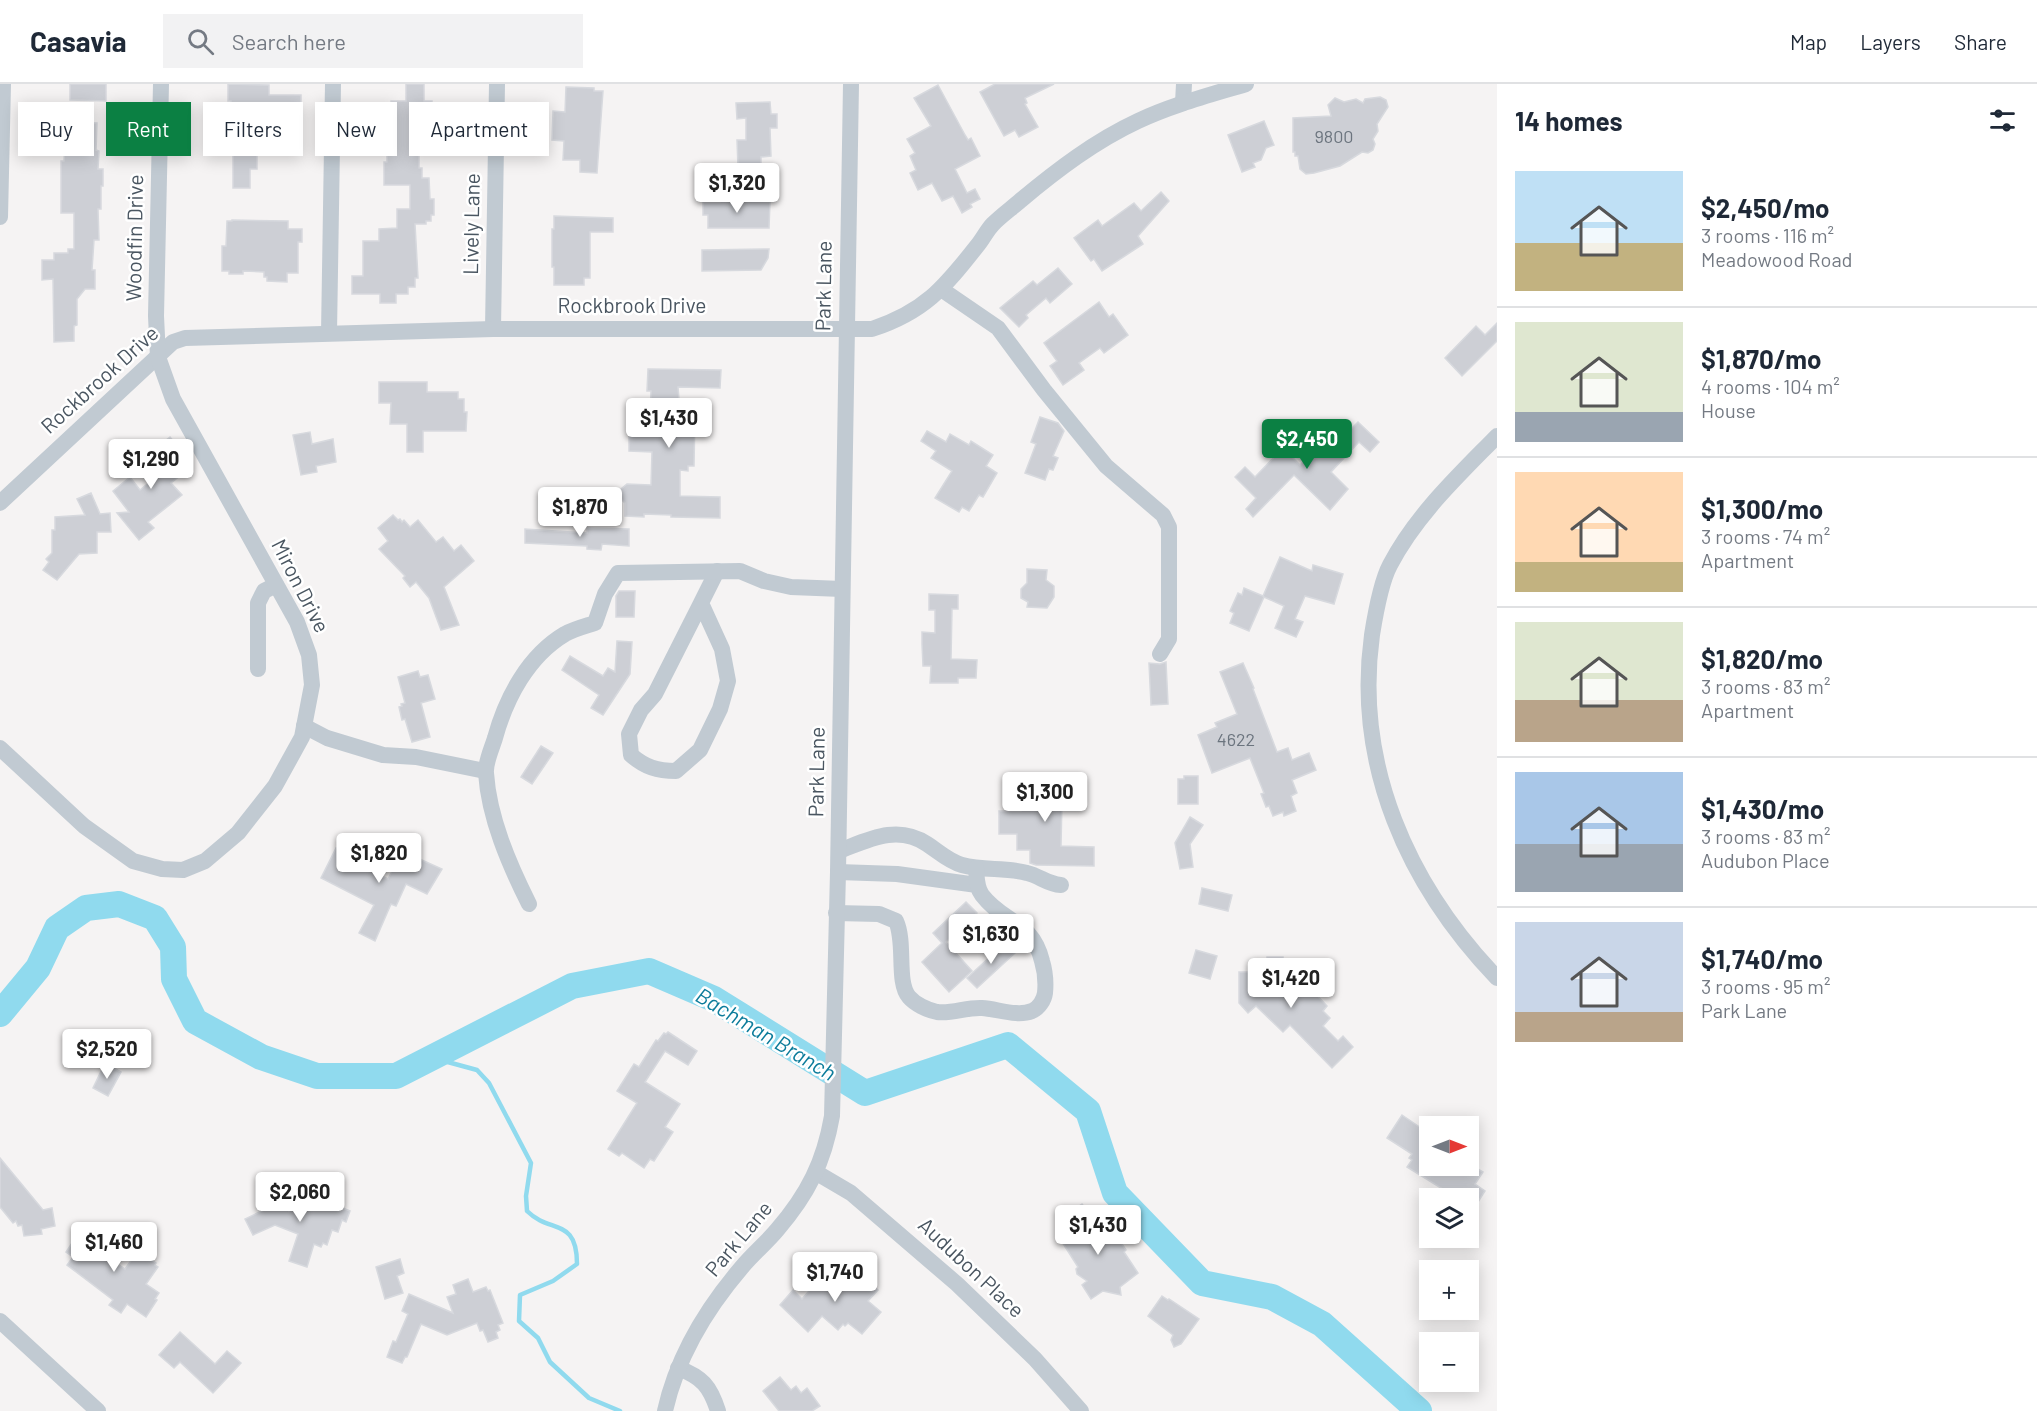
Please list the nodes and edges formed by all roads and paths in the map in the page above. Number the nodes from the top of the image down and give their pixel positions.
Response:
1 (3, 84) edge
2 (161, 84) edge
3 (333, 84) edge
4 (497, 84) edge
5 (850, 84) edge
6 (1184, 84) edge
7 (1246, 84) edge
8 (1183, 103) junction
9 (0, 217) edge
10 (941, 289) junction
11 (493, 329) junction
12 (846, 330) junction
13 (329, 333) junction
14 (158, 357) junction
15 (1497, 436) edge
16 (0, 503) edge
17 (717, 571) junction
18 (276, 585) junction
19 (842, 589) junction
20 (701, 603) junction
21 (1160, 654) dead end
22 (258, 669) dead end
23 (304, 726) junction
24 (0, 748) edge
25 (485, 771) junction
26 (839, 851) junction
27 (838, 872) junction
28 (977, 877) junction
29 (1061, 885) dead end
30 (529, 904) dead end
31 (836, 913) junction
32 (1497, 978) edge
33 (817, 1173) junction
34 (0, 1321) edge
35 (678, 1368) junction
36 (666, 1407) edge
37 (98, 1411) edge
38 (717, 1411) edge
39 (1081, 1411) edge

1 - 9 street
2 - 14 street, Woodfin Drive
3 - 13 street
4 - 11 street, Lively Lane
5 - 12 street, Park Lane
6 - 8 street
7 - 8 street, Rockbrook Drive
8 - 10 street, Rockbrook Drive
10 - 12 street, Rockbrook Drive
10 - 21 street
11 - 12 street, Rockbrook Drive
11 - 13 street, Rockbrook Drive
12 - 19 street, Park Lane
13 - 14 street, Rockbrook Drive
14 - 16 street, Rockbrook Drive
14 - 18 street, Miron Drive
15 - 32 street
17 - 19 street
17 - 20 street
17 - 25 street
18 - 22 street
18 - 23 street, Miron Drive
19 - 26 street, Park Lane
20 - 20 street
23 - 24 street, Miron Drive
23 - 25 street
25 - 30 street
26 - 27 street, Park Lane
26 - 28 street
27 - 28 street
27 - 31 street, Park Lane
28 - 29 street
28 - 31 street
31 - 33 street, Park Lane
33 - 35 street, Park Lane
33 - 39 street, Audubon Place
34 - 37 street
35 - 36 street, Park Lane
35 - 38 street

